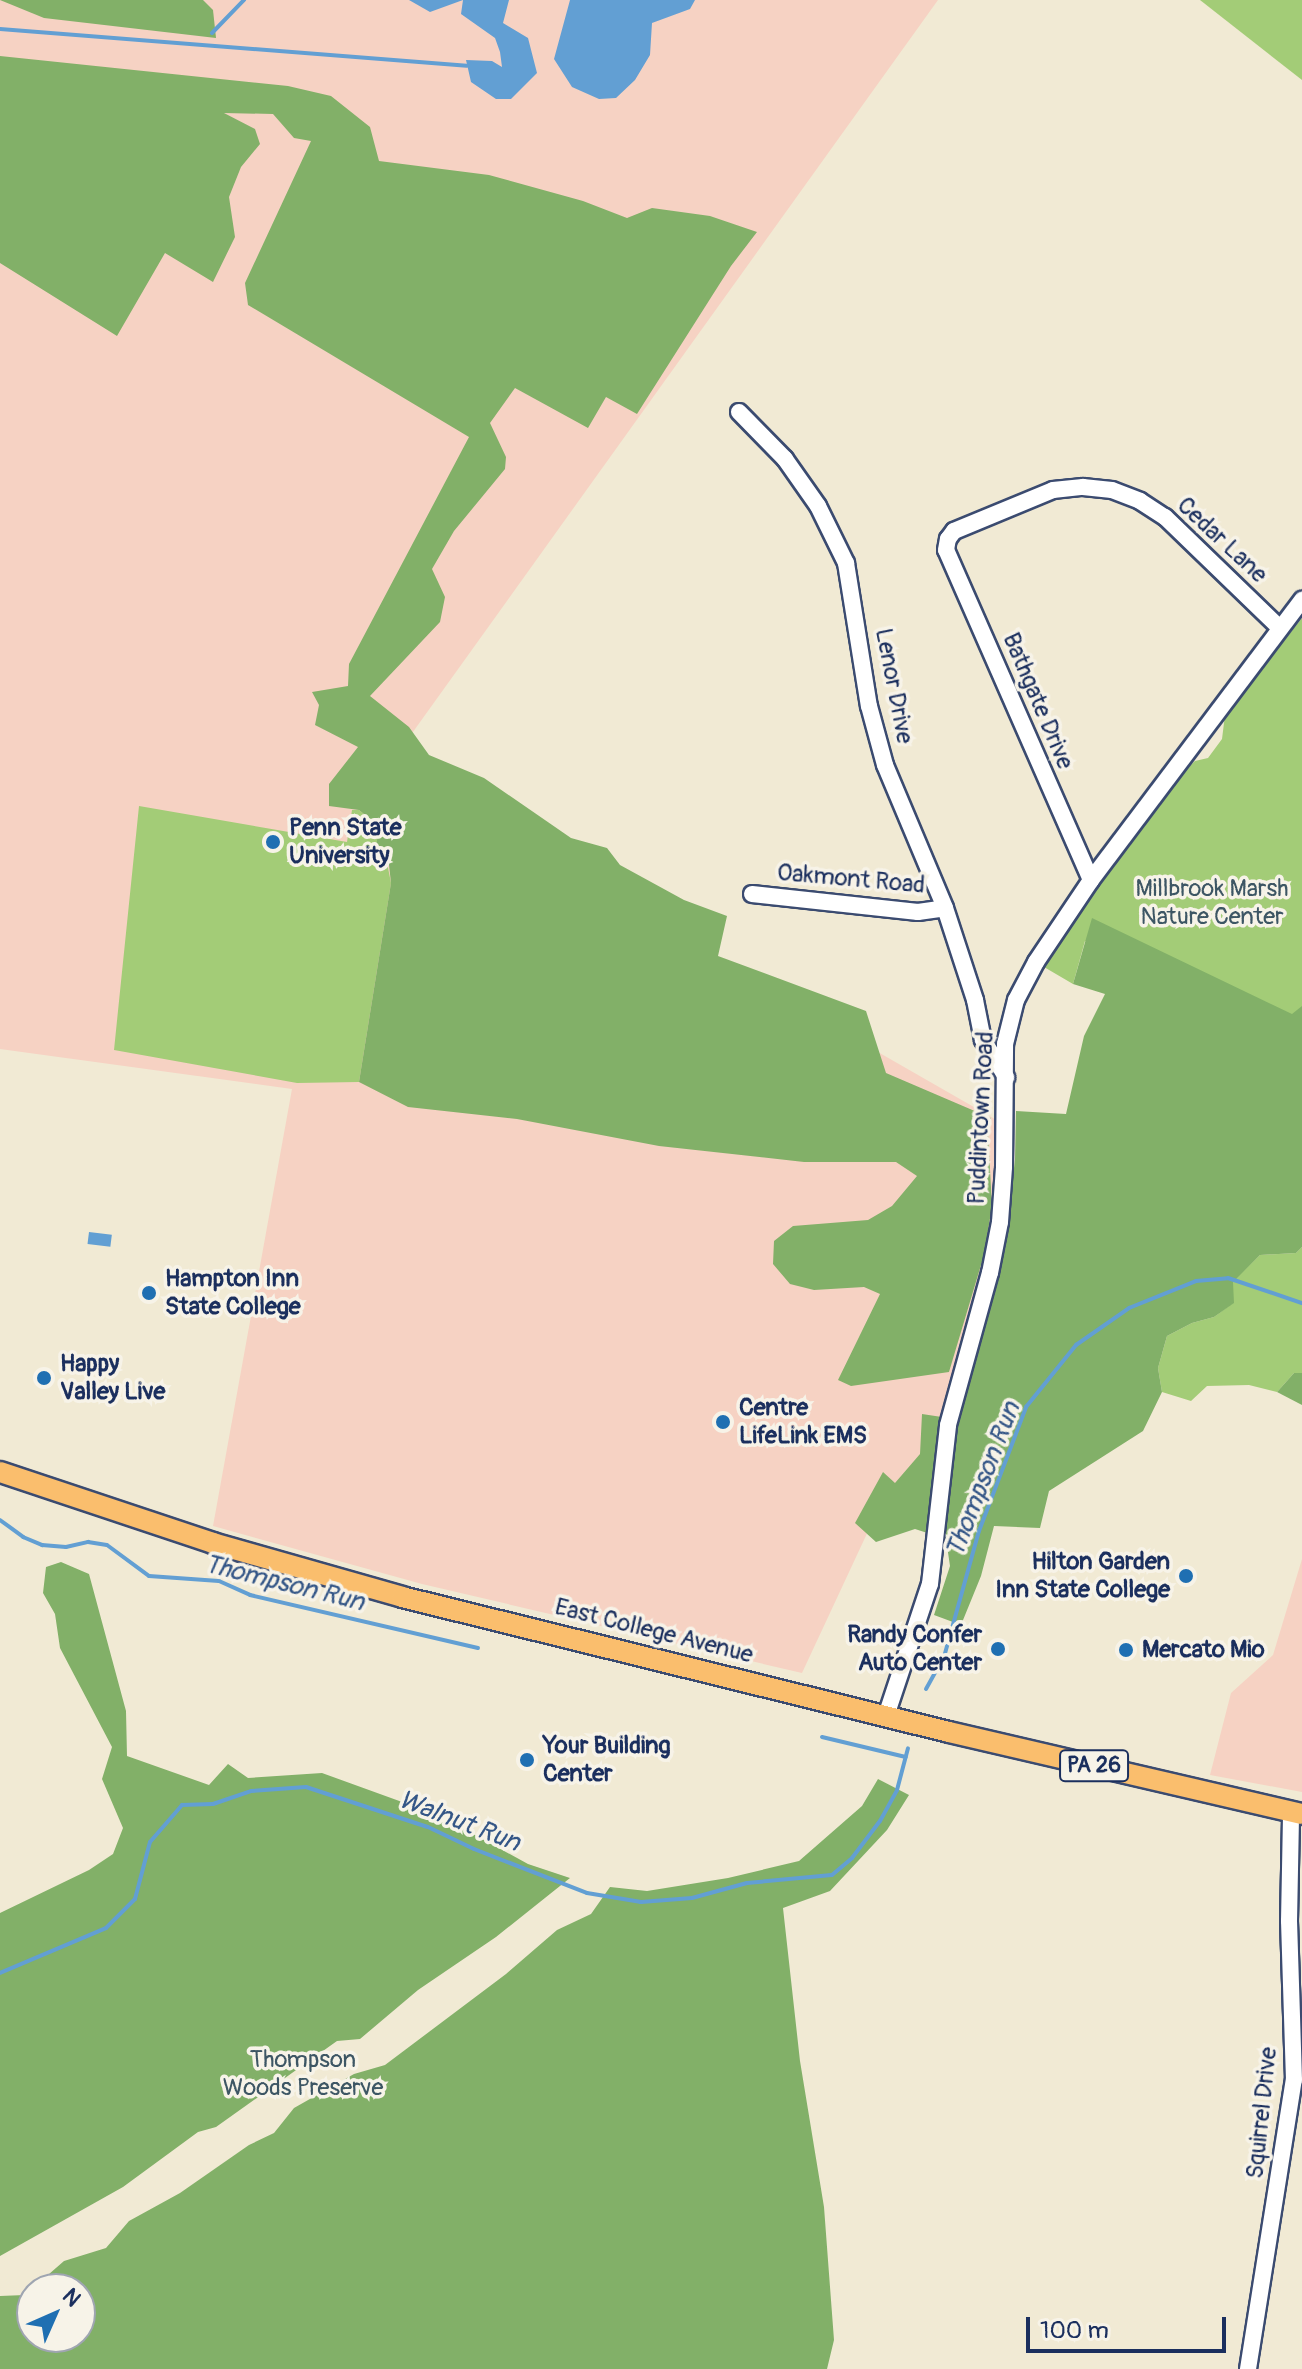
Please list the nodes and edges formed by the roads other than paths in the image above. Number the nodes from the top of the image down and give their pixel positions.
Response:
1 (739, 412) dead end
2 (948, 539) joint
3 (1302, 600) edge
4 (1280, 628) junction
5 (1091, 880) junction
6 (752, 894) dead end
7 (945, 908) junction
8 (1006, 1077) junction
9 (0, 1472) edge
10 (886, 1716) junction
11 (1297, 1813) edge
12 (1298, 2081) edge
13 (1248, 2369) edge

1 - 7 street, Lenor Drive
2 - 4 street, Cedar Lane
2 - 5 street, Bathgate Drive
3 - 4 street, Puddintown Road
4 - 5 street, Puddintown Road
5 - 8 street, Puddintown Road
6 - 7 street, Oakmont Road
7 - 8 street, Lenor Drive
8 - 10 street, Puddintown Road
9 - 10 main road, East College Avenue / PA 26
10 - 11 main road, East College Avenue / PA 26
11 - 12 street, Squirrel Drive
12 - 13 street, Squirrel Drive

